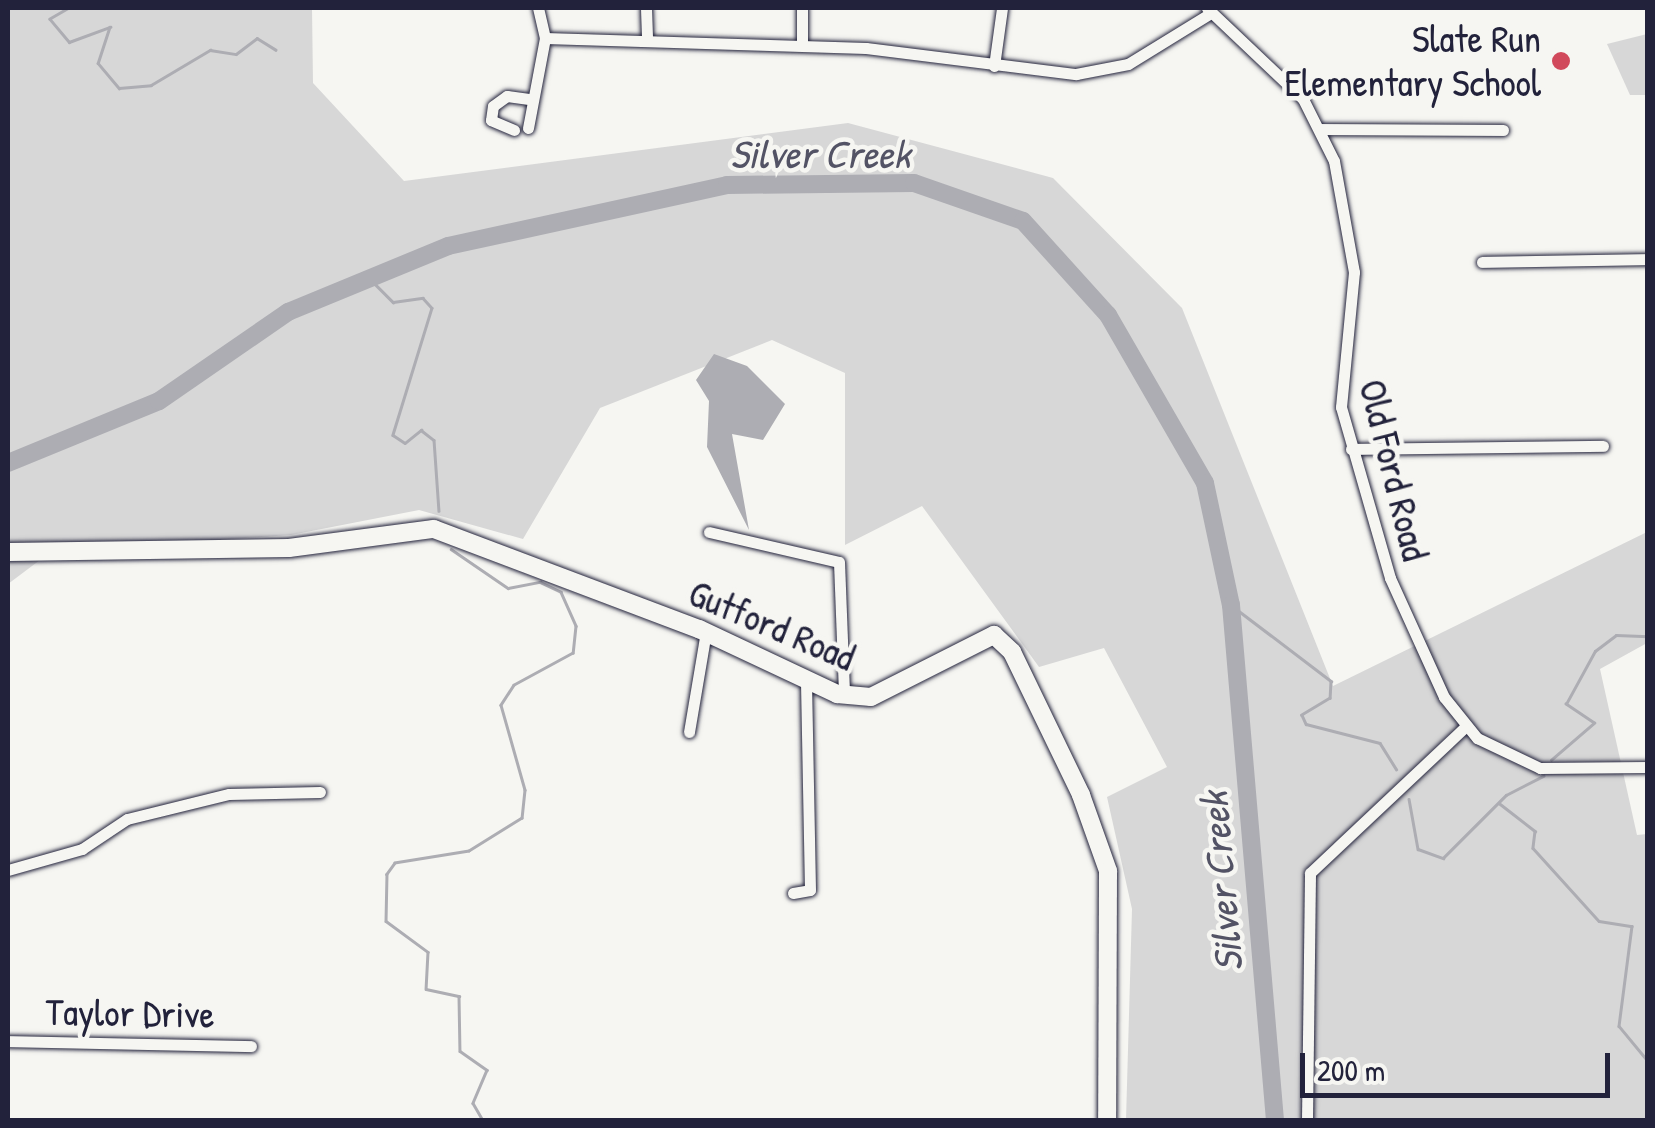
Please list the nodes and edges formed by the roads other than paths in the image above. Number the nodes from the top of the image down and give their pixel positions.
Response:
1 (538, 8) edge
2 (646, 8) edge
3 (802, 8) edge
4 (1002, 8) edge
5 (1209, 10) edge
6 (545, 38) junction
7 (646, 41) junction
8 (802, 44) junction
9 (994, 66) junction
10 (530, 98) junction
11 (528, 128) dead end
12 (1321, 128) junction
13 (514, 130) dead end
14 (1504, 130) dead end
15 (1648, 258) edge
16 (1482, 262) dead end
17 (1603, 446) dead end
18 (1351, 449) junction
19 (710, 532) dead end
20 (8, 552) edge
21 (706, 632) junction
22 (806, 680) junction
23 (844, 694) junction
24 (1465, 727) junction
25 (689, 732) dead end
26 (1648, 768) edge
27 (320, 792) dead end
28 (8, 870) edge
29 (793, 894) dead end
30 (8, 1041) edge
31 (251, 1046) dead end
32 (1107, 1120) edge
33 (1306, 1120) edge

1 - 6 street
2 - 7 street
3 - 8 street
4 - 9 street
5 - 9 street
5 - 12 street, Old Ford Road
6 - 7 street
6 - 10 street
7 - 8 street
8 - 9 street
10 - 11 street
10 - 13 street
12 - 14 street
12 - 18 street, Old Ford Road
15 - 16 street
17 - 18 street
18 - 24 street, Old Ford Road
19 - 23 street
20 - 21 street, Gutford Road
21 - 22 street, Gutford Road
21 - 25 street
22 - 23 street, Gutford Road
22 - 29 street
23 - 32 street, Gutford Road
24 - 26 street
24 - 33 street
27 - 28 street
30 - 31 street, Taylor Drive

